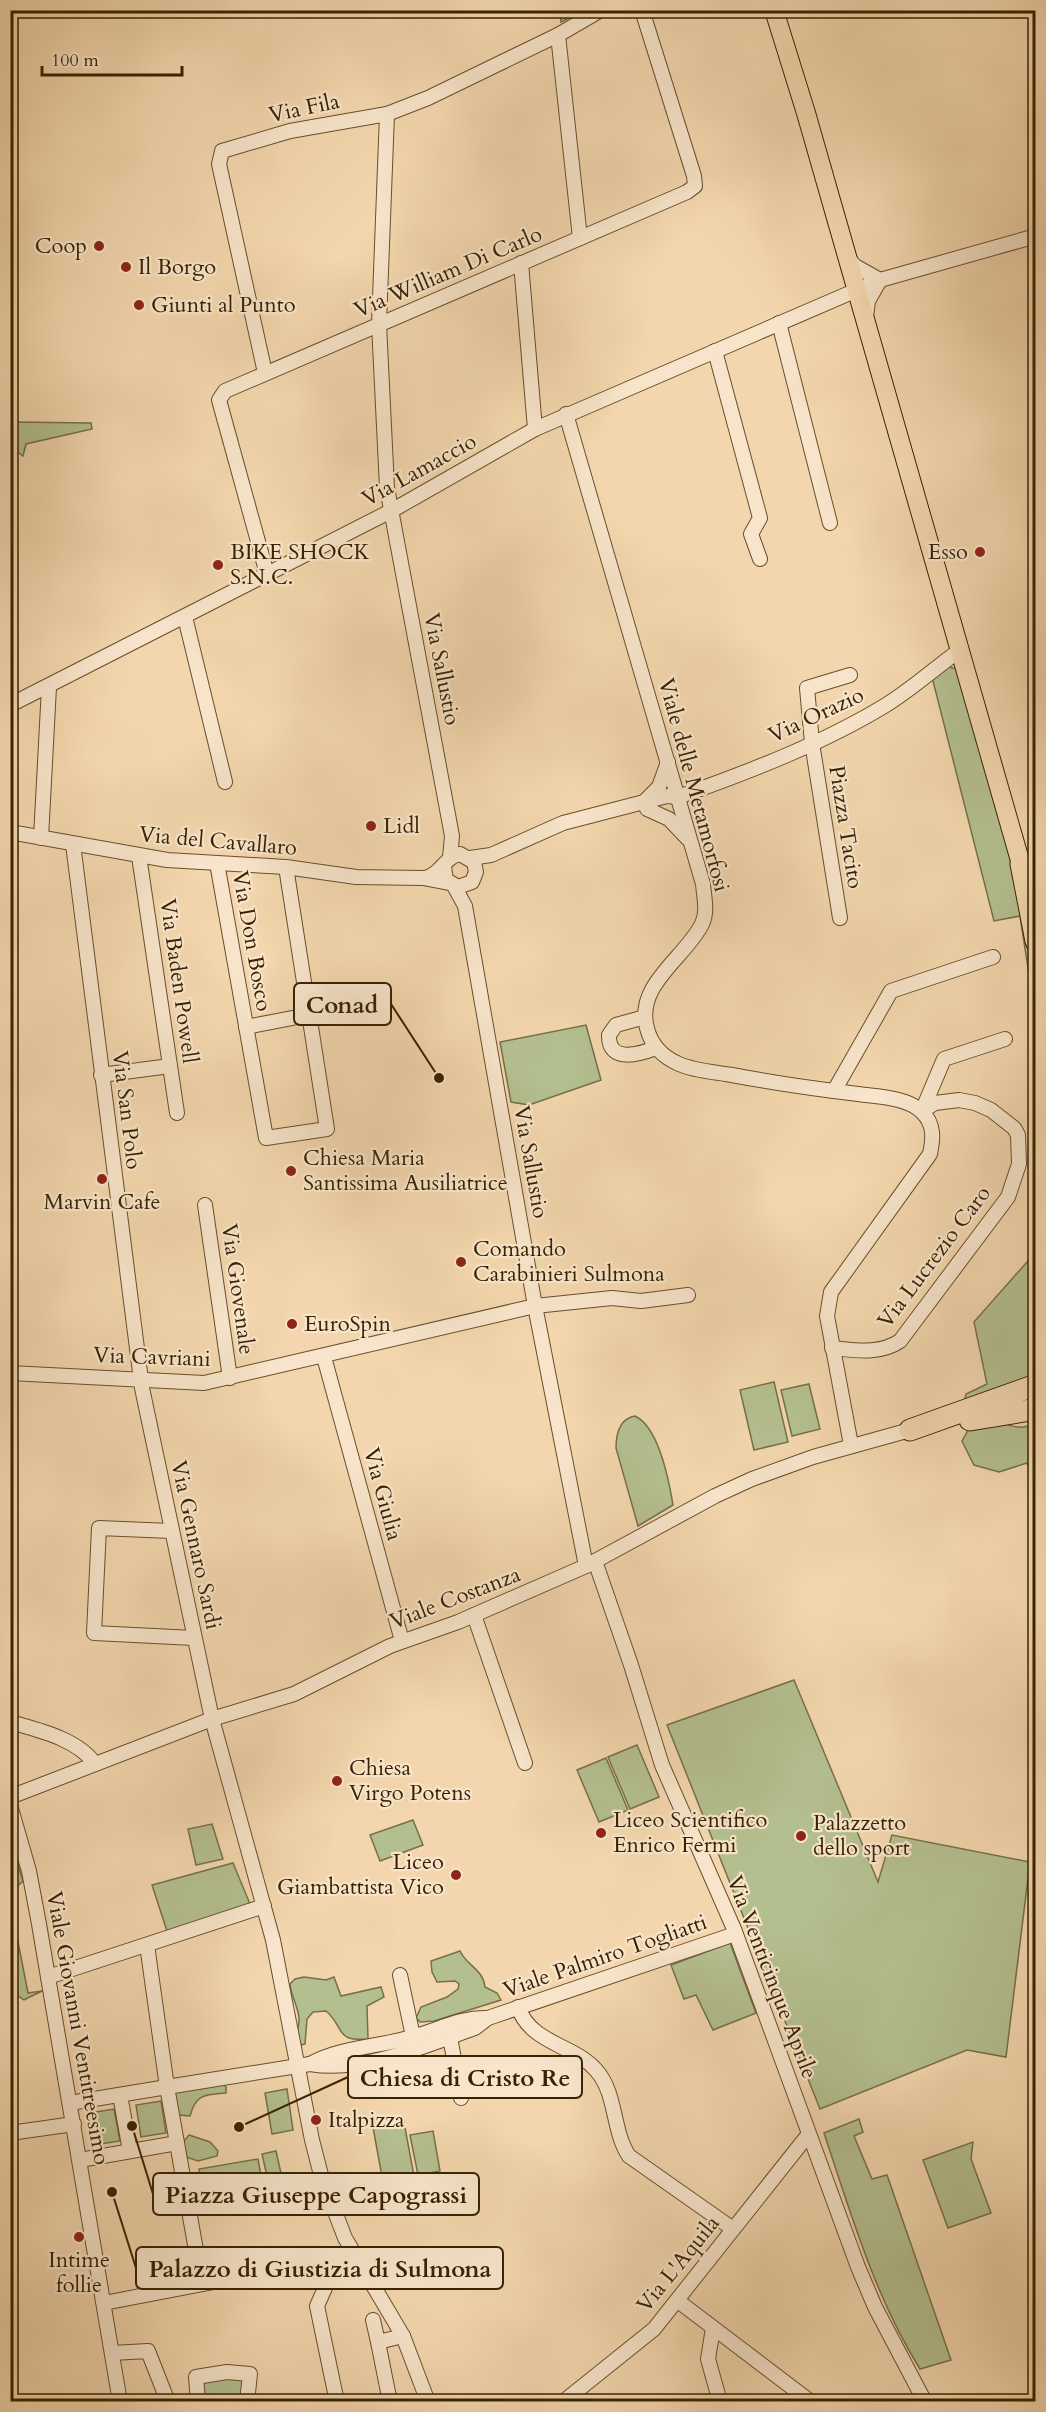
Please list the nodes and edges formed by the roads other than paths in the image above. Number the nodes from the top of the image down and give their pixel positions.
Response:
1 (601, 10) edge
2 (642, 10) edge
3 (774, 10) edge
4 (558, 35) junction
5 (387, 114) junction
6 (1035, 236) edge
7 (580, 238) junction
8 (846, 256) junction
9 (522, 263) junction
10 (880, 280) junction
11 (856, 289) junction
12 (865, 322) junction
13 (779, 323) junction
14 (380, 324) junction
15 (715, 351) junction
16 (265, 373) junction
17 (566, 414) junction
18 (535, 429) junction
19 (391, 511) junction
20 (830, 523) dead end
21 (760, 559) dead end
22 (267, 574) junction
23 (185, 617) junction
24 (960, 650) junction
25 (850, 675) dead end
26 (49, 687) junction
27 (10, 705) edge
28 (812, 743) junction
29 (668, 762) junction
30 (225, 782) dead end
31 (678, 797) junction
32 (638, 807) junction
33 (10, 832) edge
34 (452, 836) junction
35 (41, 838) junction
36 (73, 844) junction
37 (694, 849) junction
38 (491, 855) junction
39 (139, 856) junction
40 (467, 856) junction
41 (447, 862) junction
42 (217, 863) junction
43 (1021, 864) junction
44 (286, 867) junction
45 (474, 877) junction
46 (423, 879) junction
47 (451, 884) junction
48 (465, 906) junction
49 (1035, 907) edge
50 (840, 918) dead end
51 (1035, 941) edge
52 (993, 957) dead end
53 (308, 1015) junction
54 (645, 1017) junction
55 (246, 1027) junction
56 (1005, 1039) dead end
57 (656, 1048) junction
58 (170, 1066) junction
59 (101, 1075) junction
60 (834, 1091) junction
61 (922, 1111) junction
62 (177, 1113) dead end
63 (205, 1205) dead end
64 (688, 1295) dead end
65 (536, 1306) junction
66 (832, 1348) junction
67 (324, 1357) junction
68 (10, 1372) edge
69 (230, 1378) junction
70 (141, 1380) junction
71 (1035, 1385) edge
72 (1035, 1399) edge
73 (1035, 1409) edge
74 (910, 1430) junction
75 (851, 1445) junction
76 (171, 1531) junction
77 (590, 1564) junction
78 (474, 1615) junction
79 (194, 1638) junction
80 (402, 1641) junction
81 (212, 1719) junction
82 (10, 1722) edge
83 (525, 1763) dead end
84 (95, 1764) junction
85 (10, 1797) edge
86 (10, 1805) edge
87 (264, 1906) junction
88 (735, 1934) junction
89 (147, 1945) junction
90 (400, 1975) dead end
91 (48, 1977) junction
92 (518, 2007) junction
93 (488, 2018) junction
94 (450, 2037) junction
95 (414, 2043) junction
96 (304, 2065) junction
97 (167, 2087) junction
98 (120, 2095) junction
99 (460, 2098) dead end
100 (70, 2103) junction
101 (74, 2124) junction
102 (16, 2132) edge
103 (808, 2135) junction
104 (177, 2143) junction
105 (130, 2151) junction
106 (80, 2160) junction
107 (733, 2229) junction
108 (353, 2255) junction
109 (319, 2262) junction
110 (202, 2284) junction
111 (678, 2301) junction
112 (104, 2303) junction
113 (373, 2320) dead end
114 (713, 2328) junction
115 (403, 2336) junction
116 (378, 2342) junction
117 (112, 2353) junction
118 (571, 2399) edge
119 (120, 2402) edge
120 (168, 2402) edge
121 (198, 2402) edge
122 (247, 2402) edge
123 (338, 2402) edge
124 (390, 2402) edge
125 (429, 2402) edge
126 (720, 2402) edge
127 (811, 2402) edge
128 (925, 2402) edge

1 - 4 street, Via Fila
2 - 7 street, Via William Di Carlo
3 - 8 main road
4 - 5 street, Via Fila
4 - 7 street
5 - 14 street, Via Sallustio
5 - 16 street, Via Fila
6 - 10 street, Via Lamaccio
7 - 9 street, Via William Di Carlo
8 - 10 street
8 - 11 main road
9 - 14 street, Via William Di Carlo
9 - 18 street
10 - 11 street, Via Lamaccio
10 - 12 street
11 - 12 main road
11 - 13 street, Via Lamaccio
12 - 24 main road
13 - 15 street, Via Lamaccio
13 - 20 street
14 - 16 street, Via William Di Carlo
14 - 19 street, Via Sallustio
15 - 17 street, Via Lamaccio
15 - 21 street
16 - 22 street, Via William Di Carlo
17 - 18 street, Via Lamaccio
17 - 29 street, Viale delle Metamorfosi
18 - 19 street, Via Lamaccio
19 - 22 street, Via Lamaccio
19 - 34 street, Via Sallustio
22 - 23 street, Via Lamaccio
23 - 26 street, Via Lamaccio
23 - 30 street
24 - 28 street, Via Orazio
24 - 43 main road
25 - 28 street, Piazza Tacito
26 - 27 street, Via Lamaccio
26 - 35 street
28 - 31 street, Via Orazio
28 - 50 street, Piazza Tacito
29 - 31 street, Viale delle Metamorfosi
29 - 32 street
31 - 32 street, Via Orazio
31 - 37 street, Viale delle Metamorfosi
32 - 37 street
32 - 38 street, Via Orazio
33 - 35 street, Via del Cavallaro
34 - 40 street, Via Sallustio
34 - 41 street, Via Sallustio
35 - 36 street, Via del Cavallaro
36 - 39 street, Via del Cavallaro
36 - 59 street, Via San Polo
37 - 54 street, Viale delle Metamorfosi
38 - 40 street, Via Orazio
38 - 45 street, Via Orazio
39 - 42 street, Via del Cavallaro
39 - 58 street, Via Baden Powell
40 - 41 street
40 - 45 street
41 - 46 street
41 - 47 street
42 - 44 street, Via del Cavallaro
42 - 55 street, Via Don Bosco
43 - 49 highway
43 - 51 highway
44 - 46 street, Via del Cavallaro
44 - 53 street, Via Don Bosco
45 - 47 street
45 - 48 street, Via Sallustio
46 - 47 street, Via del Cavallaro
47 - 48 street, Via Sallustio
48 - 65 street, Via Sallustio
52 - 60 street
53 - 55 street, Via Don Bosco
53 - 55 street, Via Don Bosco
54 - 57 street
54 - 57 street
56 - 61 street
57 - 60 street
58 - 59 street
58 - 62 street, Via Baden Powell
59 - 70 street, Via San Polo
60 - 61 street
61 - 66 street
61 - 66 street, Via Lucrezio Caro
63 - 69 street, Via Giovenale
64 - 65 street, Via Cavriani
65 - 67 street, Via Cavriani
65 - 77 street, Via Sallustio
66 - 75 street
67 - 69 street, Via Cavriani
67 - 80 street, Via Giulia
68 - 70 street, Via Cavriani
69 - 70 street, Via Cavriani
70 - 76 street, Via Gennaro Sardi
71 - 74 highway
72 - 74 highway
73 - 74 highway
74 - 75 street, Viale Costanza
75 - 77 street, Viale Costanza
76 - 79 street, Via Gennaro Sardi
76 - 79 street
77 - 78 street, Viale Costanza
77 - 88 street, Via Venticinque Aprile
78 - 80 street, Viale Costanza
78 - 83 street
79 - 81 street, Via Gennaro Sardi
80 - 81 street, Viale Costanza
81 - 84 street, Viale Costanza
81 - 87 street, Via Gennaro Sardi
82 - 84 street
84 - 85 street, Viale Costanza
86 - 91 street, Viale Giovanni Ventitreesimo
87 - 89 street
87 - 96 street, Via Gennaro Sardi
88 - 92 street, Viale Palmiro Togliatti
88 - 103 street, Via Venticinque Aprile
89 - 91 street
89 - 97 street
90 - 95 street
91 - 100 street, Viale Giovanni Ventitreesimo
92 - 93 street, Viale Palmiro Togliatti
92 - 107 street
93 - 94 street, Viale Palmiro Togliatti
93 - 95 street, Viale Palmiro Togliatti
94 - 95 street, Viale Palmiro Togliatti
94 - 99 street
95 - 96 street, Viale Palmiro Togliatti
96 - 97 street, Viale Palmiro Togliatti
96 - 108 street, Via Gennaro Sardi
97 - 98 street, Viale Palmiro Togliatti
97 - 104 street
98 - 100 street, Viale Palmiro Togliatti
98 - 105 street
100 - 101 street, Viale Giovanni Ventitreesimo
101 - 102 street
101 - 106 street, Viale Giovanni Ventitreesimo
103 - 107 street, Via L'Aquila
103 - 128 street, Via Venticinque Aprile
104 - 105 street
104 - 110 street
105 - 106 street
106 - 112 street, Viale Giovanni Ventitreesimo
107 - 111 street, Via L'Aquila
108 - 109 street
108 - 115 street, Via Gennaro Sardi
109 - 110 street
109 - 123 street
110 - 112 street
111 - 114 street
111 - 118 street, Via L'Aquila
112 - 117 street, Viale Giovanni Ventitreesimo
113 - 116 street
114 - 126 street
114 - 127 street
115 - 116 street
115 - 125 street, Via Gennaro Sardi
116 - 124 street
117 - 119 street, Viale Giovanni Ventitreesimo
117 - 120 street
121 - 122 street

